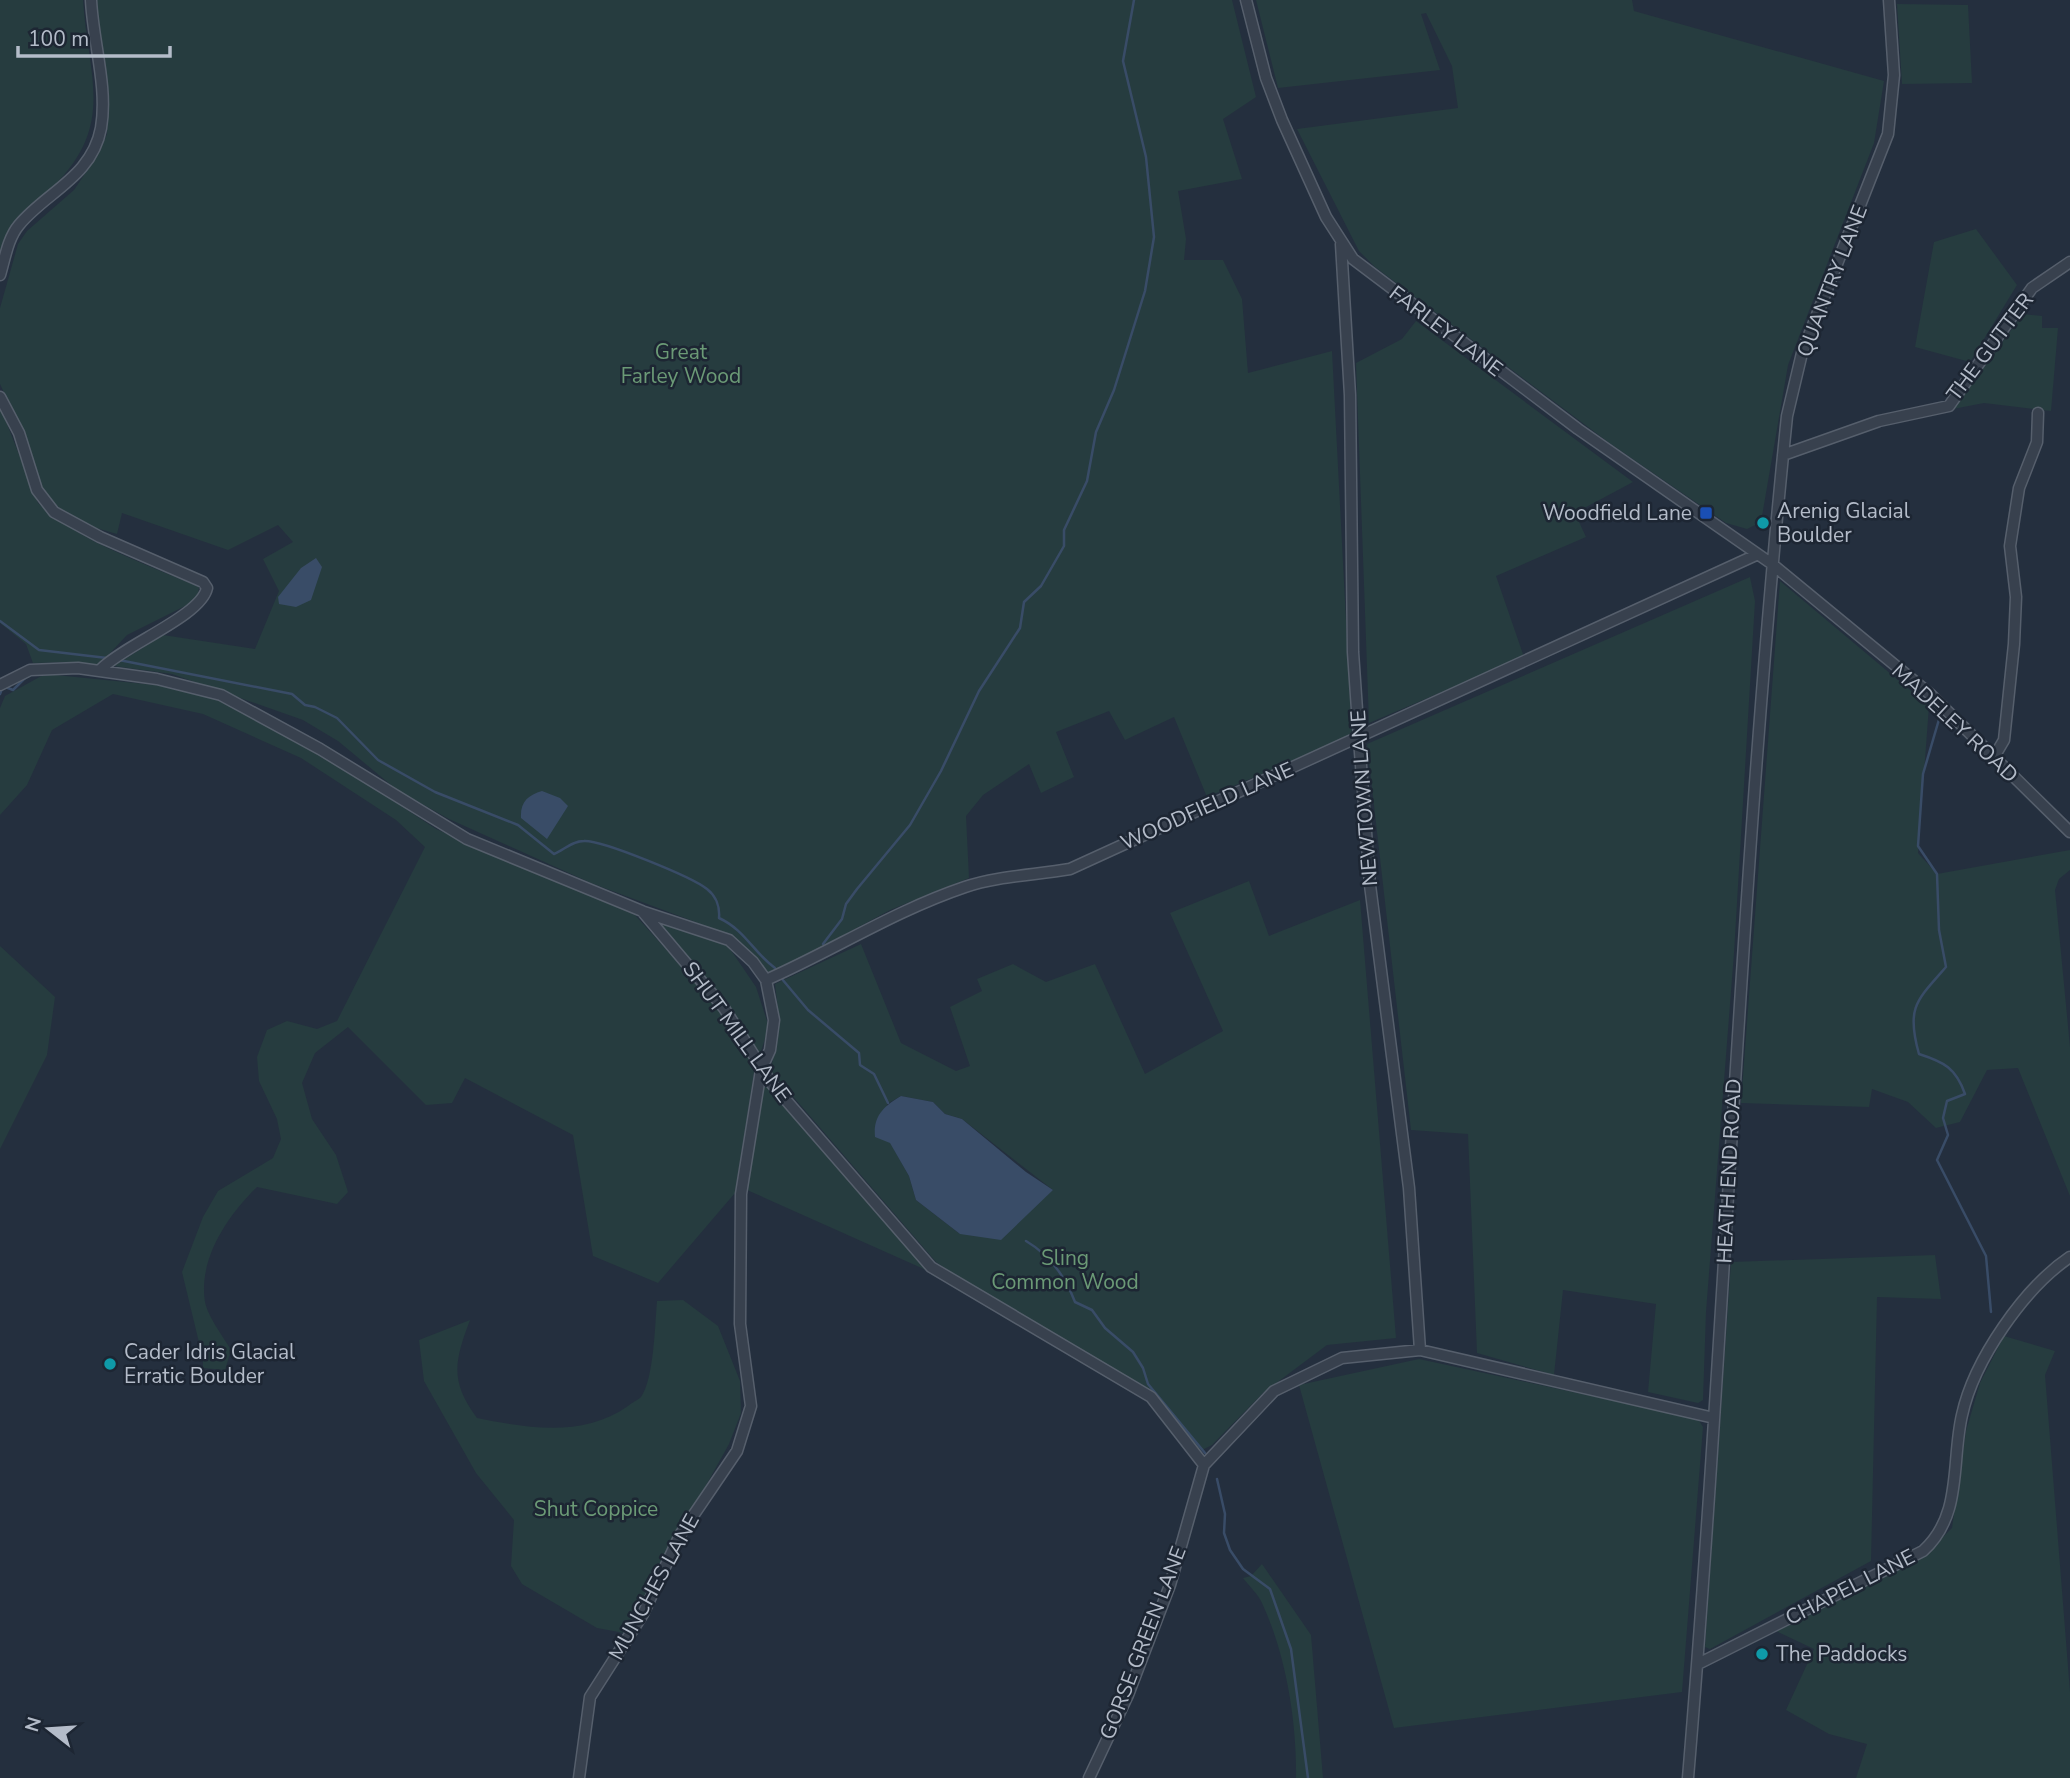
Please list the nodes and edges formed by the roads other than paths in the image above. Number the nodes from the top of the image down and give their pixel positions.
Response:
1 (91, 0) edge
2 (1246, 0) edge
3 (1889, 0) edge
4 (1340, 243) junction
5 (2070, 262) edge
6 (0, 275) edge
7 (0, 397) edge
8 (2038, 412) dead end
9 (1783, 456) junction
10 (1756, 555) junction
11 (1772, 564) junction
12 (104, 666) junction
13 (0, 685) edge
14 (1359, 739) junction
15 (1994, 757) junction
16 (2070, 832) edge
17 (642, 911) junction
18 (766, 980) junction
19 (761, 1070) junction
20 (2070, 1257) edge
21 (1420, 1350) junction
22 (1714, 1418) junction
23 (1204, 1465) junction
24 (1698, 1664) junction
25 (579, 1778) edge
26 (1089, 1778) edge
27 (1688, 1778) edge

1 - 6 street
2 - 4 street, FARLEY LANE
3 - 9 street, QUANTRY LANE
4 - 10 street, FARLEY LANE
4 - 14 street, NEWTOWN LANE
5 - 9 street, THE GUTTER
7 - 12 street
8 - 15 street
9 - 11 street, QUANTRY LANE
10 - 11 street, FARLEY LANE
10 - 14 street, WOODFIELD LANE
11 - 15 street, MADELEY ROAD
11 - 22 street, HEATH END ROAD
12 - 13 street, SHUT MILL LANE
12 - 17 street, SHUT MILL LANE
14 - 18 street, WOODFIELD LANE
14 - 21 street, NEWTOWN LANE
15 - 16 street, MADELEY ROAD
17 - 18 street
17 - 19 street, SHUT MILL LANE
18 - 19 street
19 - 23 street, SHUT MILL LANE
19 - 25 street, MUNCHES LANE
20 - 24 street, CHAPEL LANE
21 - 22 street
21 - 23 street
22 - 24 street, HEATH END ROAD
23 - 26 street, GORSE GREEN LANE
24 - 27 street, HEATH END ROAD

